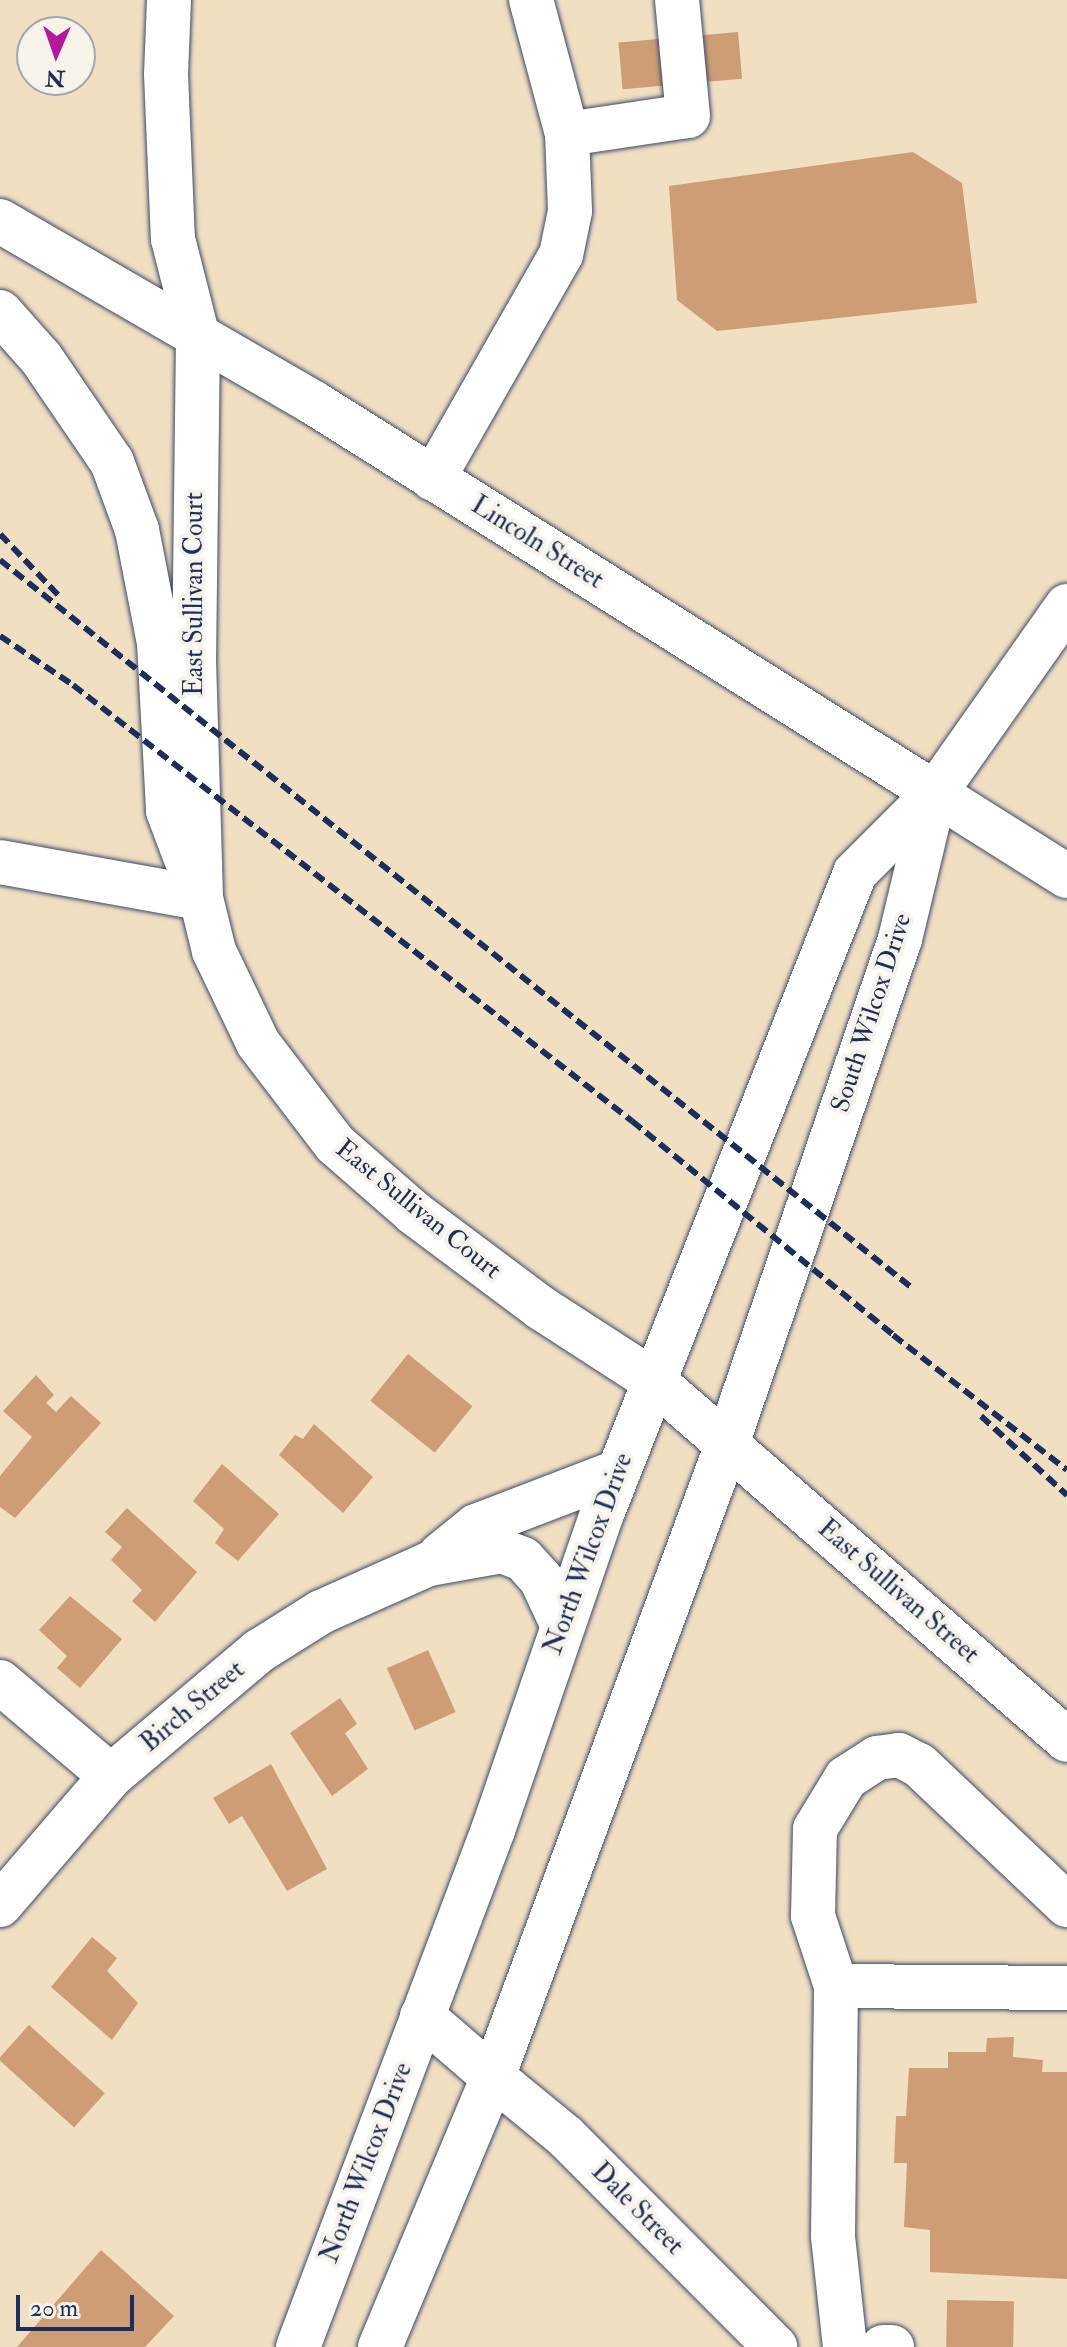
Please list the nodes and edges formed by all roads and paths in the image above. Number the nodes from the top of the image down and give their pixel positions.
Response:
1 (169, 0) edge
2 (531, 0) edge
3 (677, 0) edge
4 (567, 134) junction
5 (0, 221) edge
6 (0, 312) edge
7 (198, 337) junction
8 (433, 479) junction
9 (1067, 606) edge
10 (935, 793) junction
11 (0, 862) edge
12 (1067, 876) edge
13 (201, 898) junction
14 (654, 1381) junction
15 (726, 1447) junction
16 (619, 1471) junction
17 (429, 1564) junction
18 (562, 1624) junction
19 (0, 1682) edge
20 (1067, 1740) edge
21 (111, 1776) junction
22 (0, 1905) edge
23 (1067, 1905) edge
24 (836, 1986) junction
25 (1067, 1988) edge
26 (422, 2016) junction
27 (493, 2077) junction
28 (298, 2347) edge
29 (380, 2347) edge
30 (775, 2347) edge
31 (845, 2347) edge
32 (883, 2347) edge
33 (892, 2347) edge

1 - 7 main road, East Sullivan Court
2 - 4 main road
3 - 4 main road
4 - 8 main road
5 - 7 main road, Lincoln Street
6 - 13 main road
7 - 8 main road, Lincoln Street
7 - 13 main road, East Sullivan Court
8 - 10 main road, Lincoln Street
9 - 10 main road, South Wilcox Drive
10 - 12 main road, Lincoln Street
10 - 14 main road, North Wilcox Drive
10 - 15 main road, South Wilcox Drive
11 - 13 main road
13 - 14 main road, East Sullivan Court
14 - 15 main road, East Sullivan Court
14 - 16 main road, North Wilcox Drive
15 - 20 main road, East Sullivan Street
15 - 27 main road
16 - 17 main road, Birch Street
16 - 18 main road, North Wilcox Drive
17 - 18 main road, Birch Street
17 - 21 main road, Birch Street
18 - 26 main road, North Wilcox Drive
19 - 21 main road
21 - 22 main road, Birch Street
23 - 24 main road
24 - 25 main road
24 - 31 main road
26 - 27 main road, Dale Street
26 - 28 main road, North Wilcox Drive
27 - 29 main road
27 - 30 main road, Dale Street
32 - 33 main road

